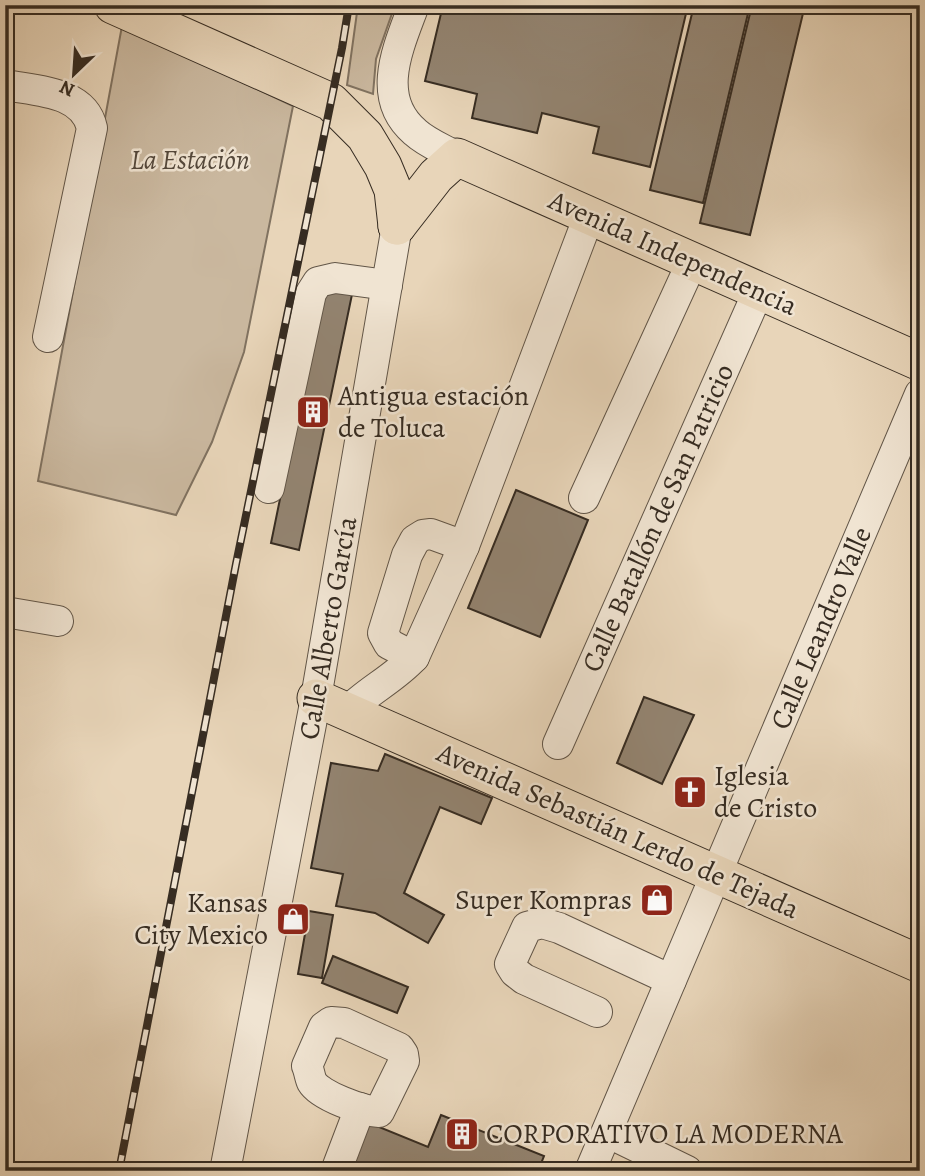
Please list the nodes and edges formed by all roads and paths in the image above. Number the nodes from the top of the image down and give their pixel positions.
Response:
1 (113, 5) edge
2 (414, 5) edge
3 (5, 85) edge
4 (442, 149) junction
5 (589, 216) junction
6 (397, 226) junction
7 (692, 262) junction
8 (387, 285) junction
9 (758, 292) junction
10 (48, 337) dead end
11 (920, 362) edge
12 (920, 394) edge
13 (269, 488) dead end
14 (584, 498) dead end
15 (464, 546) junction
16 (5, 612) edge
17 (58, 621) dead end
18 (414, 657) junction
19 (331, 705) junction
20 (558, 744) dead end
21 (716, 875) junction
22 (920, 964) edge
23 (671, 980) junction
24 (597, 1012) dead end
25 (360, 1108) dead end
26 (607, 1132) junction
27 (225, 1171) edge
28 (336, 1171) edge
29 (590, 1171) edge
30 (687, 1171) edge

1 - 6 main road, Calle Alberto García
2 - 4 street
3 - 10 street
4 - 5 main road, Avenida Independencia
4 - 6 main road
5 - 7 main road, Avenida Independencia
5 - 15 street
6 - 8 street, Calle Alberto García
7 - 9 main road, Avenida Independencia
7 - 14 street
8 - 13 street
8 - 19 street, Calle Alberto García
9 - 11 main road, Avenida Independencia
9 - 20 street, Calle Batallón de San Patricio
12 - 21 street, Calle Leandro Valle
15 - 18 street
15 - 18 street
16 - 17 street
18 - 19 street
19 - 21 main road, Avenida Sebastián Lerdo de Tejada
19 - 27 street, Calle Alberto García
21 - 22 main road, Avenida Sebastián Lerdo de Tejada
21 - 23 street, Calle Leandro Valle
23 - 24 street
23 - 26 street, Calle Leandro Valle
25 - 28 street
26 - 29 street, Calle Leandro Valle
26 - 30 street

